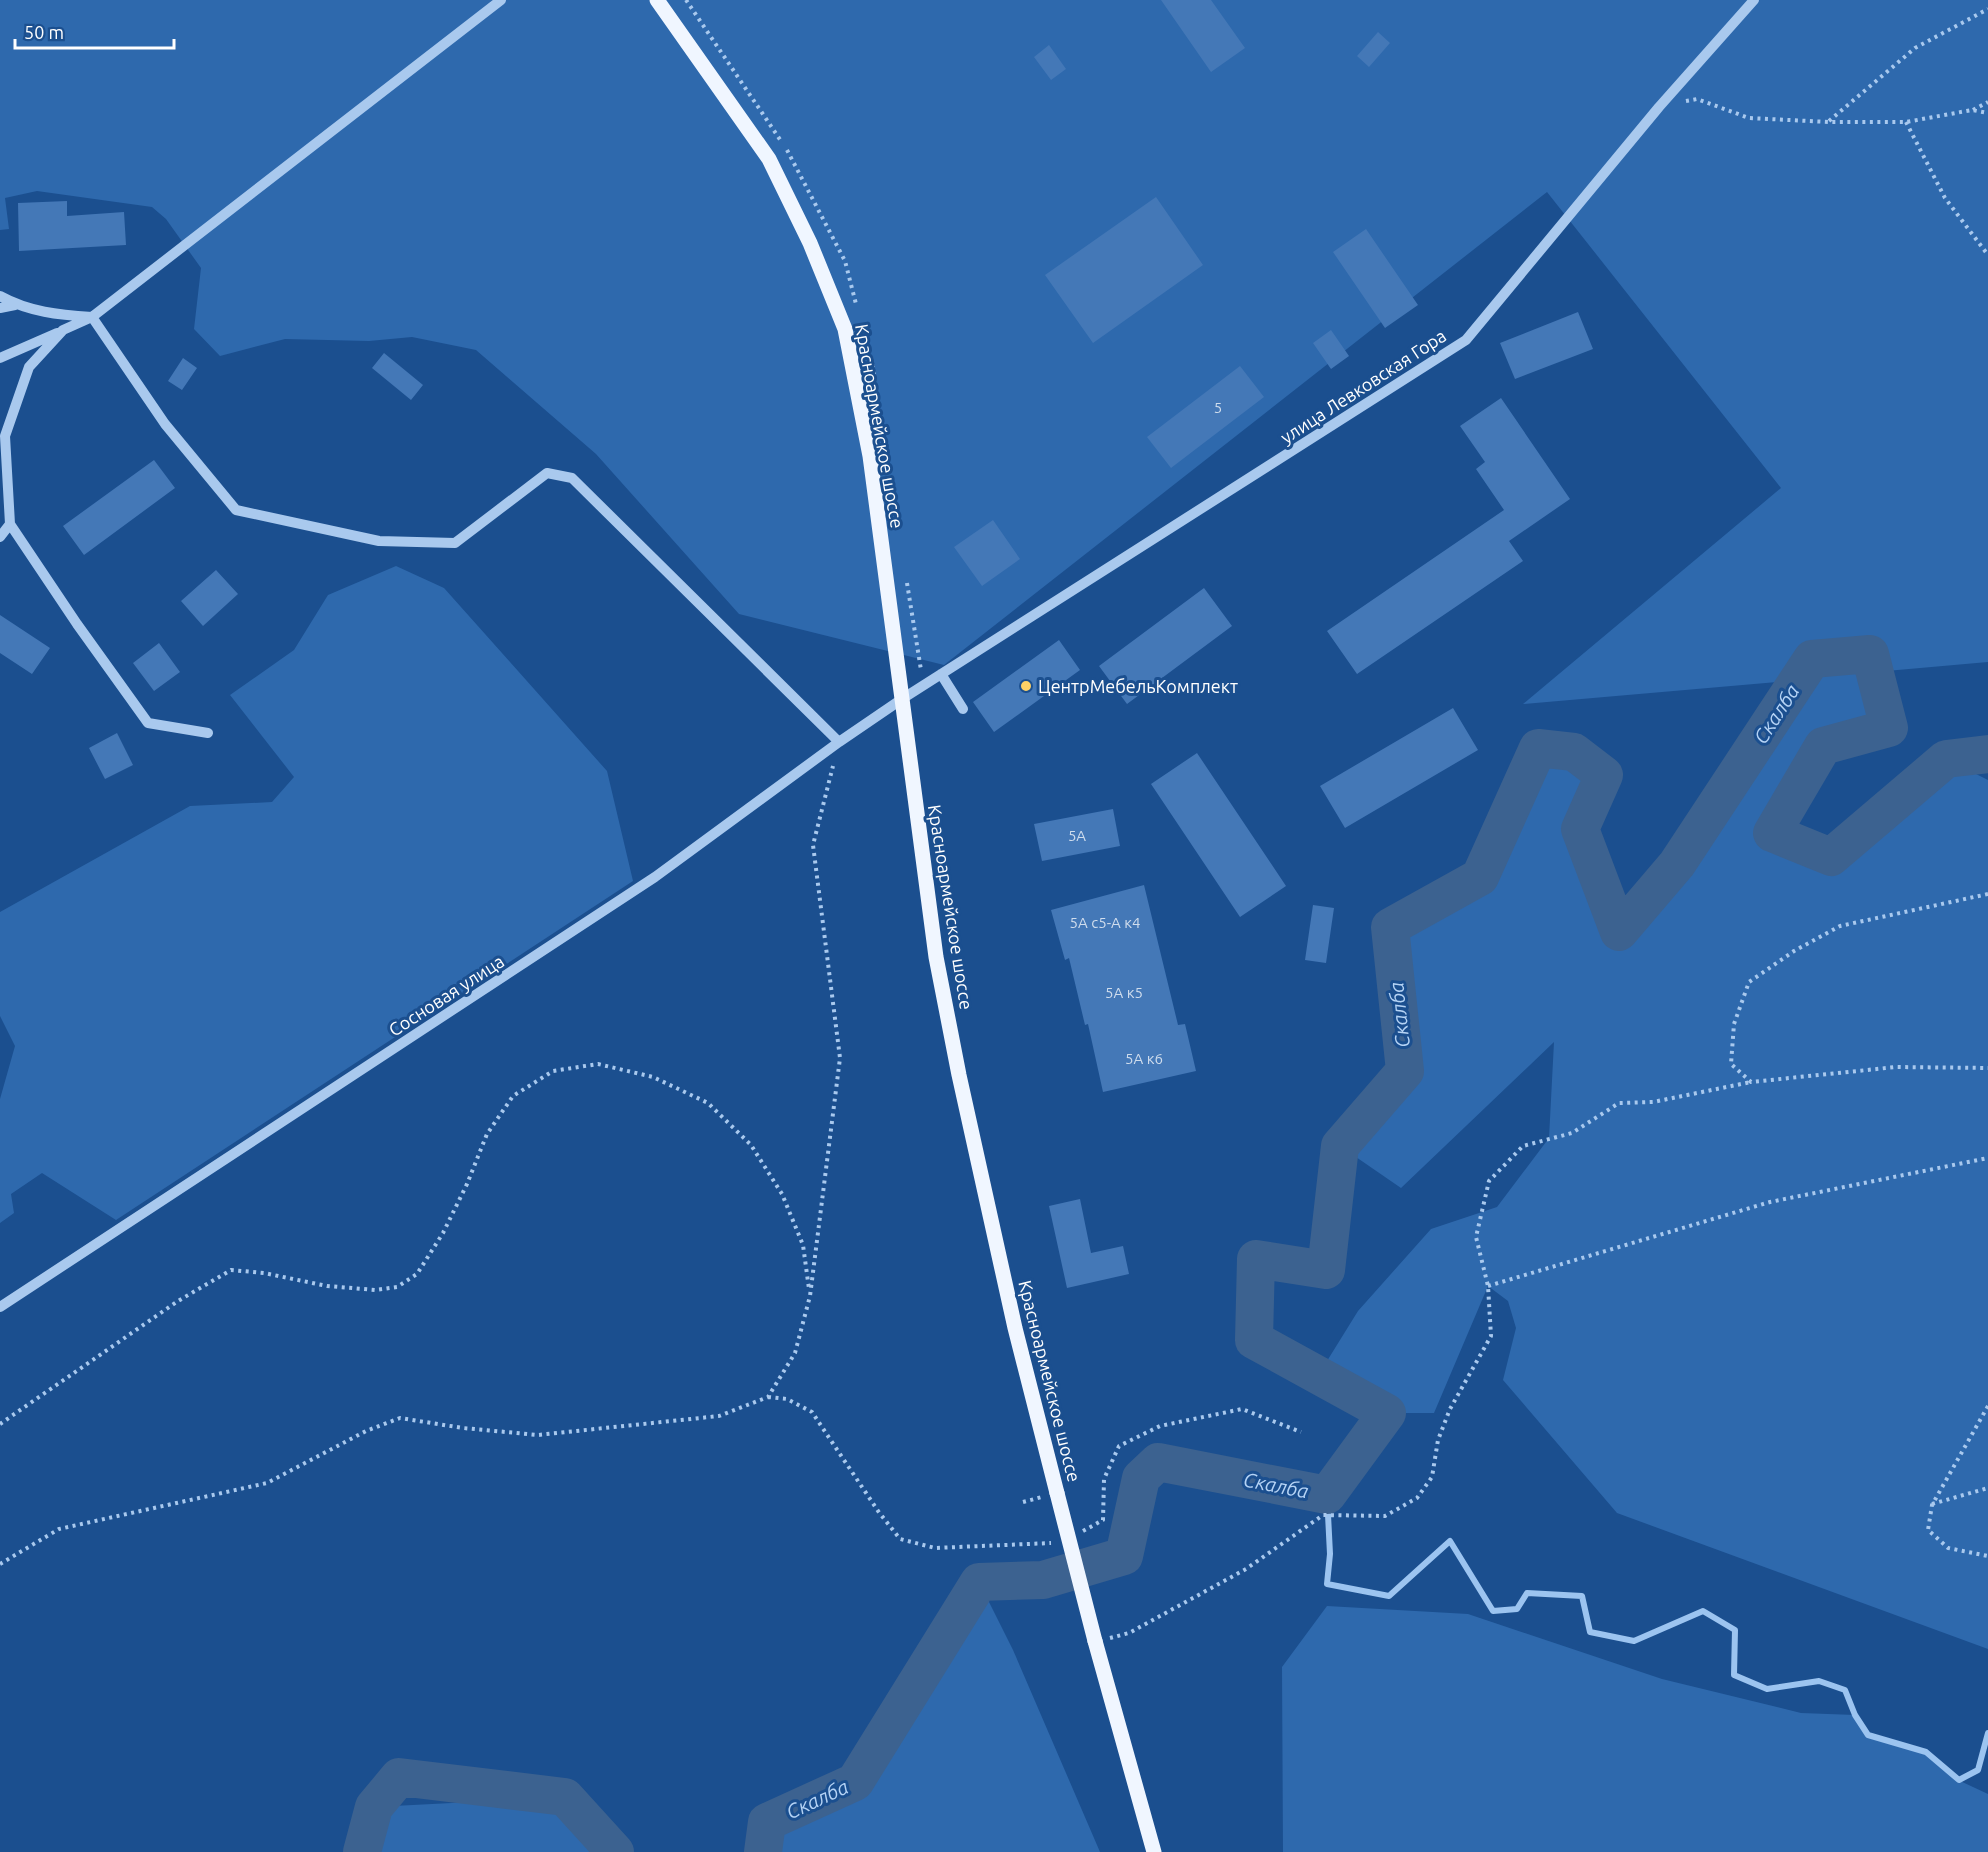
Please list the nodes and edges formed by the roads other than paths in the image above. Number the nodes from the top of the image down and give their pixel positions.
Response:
1 (501, 0) edge
2 (657, 0) edge
3 (1754, 0) edge
4 (0, 296) edge
5 (15, 304) junction
6 (0, 308) edge
7 (92, 317) junction
8 (63, 330) junction
9 (0, 358) edge
10 (10, 524) junction
11 (0, 537) edge
12 (941, 674) junction
13 (902, 699) junction
14 (963, 710) dead end
15 (208, 733) dead end
16 (838, 741) junction
17 (0, 1307) edge
18 (1154, 1852) edge

1 - 7 street
2 - 13 main road, Красноармейское шоссе
3 - 12 street, улица Левковская Гора
4 - 5 street
5 - 6 street
5 - 7 street
7 - 8 street
7 - 16 street
8 - 9 street
8 - 10 street
10 - 11 street
10 - 15 street
12 - 13 street, улица Левковская Гора
12 - 14 street
13 - 16 street, Сосновая улица
13 - 18 main road, Красноармейское шоссе, bridge
16 - 17 street, Сосновая улица

